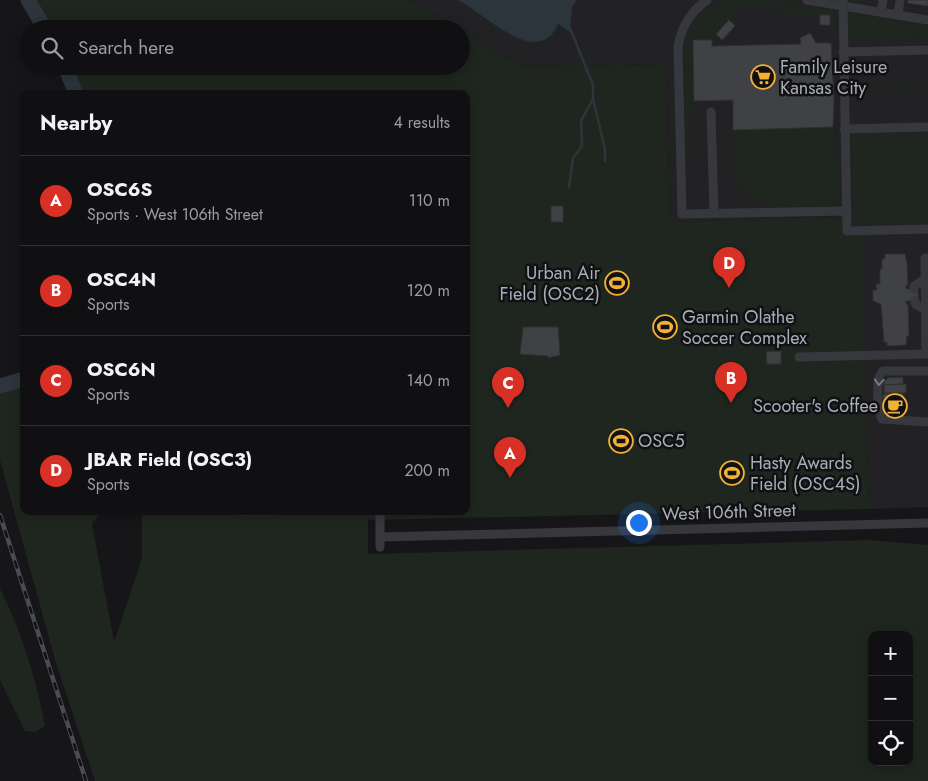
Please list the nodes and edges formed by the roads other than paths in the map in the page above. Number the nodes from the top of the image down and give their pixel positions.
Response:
1 (707, 0) edge
2 (806, 0) edge
3 (883, 0) edge
4 (900, 0) edge
5 (842, 2) edge
6 (881, 12) junction
7 (898, 15) junction
8 (928, 20) edge
9 (928, 50) edge
10 (843, 52) junction
11 (711, 112) dead end
12 (928, 127) edge
13 (844, 129) junction
14 (846, 211) junction
15 (714, 214) junction
16 (928, 228) edge
17 (928, 258) edge
18 (925, 279) junction
19 (914, 289) dead end
20 (915, 301) dead end
21 (925, 310) junction
22 (927, 354) edge
23 (799, 357) dead end
24 (923, 370) edge
25 (924, 422) edge
26 (380, 515) edge
27 (928, 523) edge
28 (380, 537) junction
29 (380, 547) dead end

1 - 15 street
2 - 5 street
3 - 6 street
4 - 7 street
5 - 6 street
5 - 10 street
6 - 7 street
7 - 8 street
9 - 10 street
10 - 13 street
11 - 15 street
12 - 13 street
13 - 14 street
14 - 15 street
14 - 16 street
17 - 18 street
18 - 19 street
18 - 21 street
20 - 21 street
21 - 22 street
22 - 23 street
24 -> 25 street
26 - 28 street
27 - 28 street, West 106th Street
28 - 29 street

